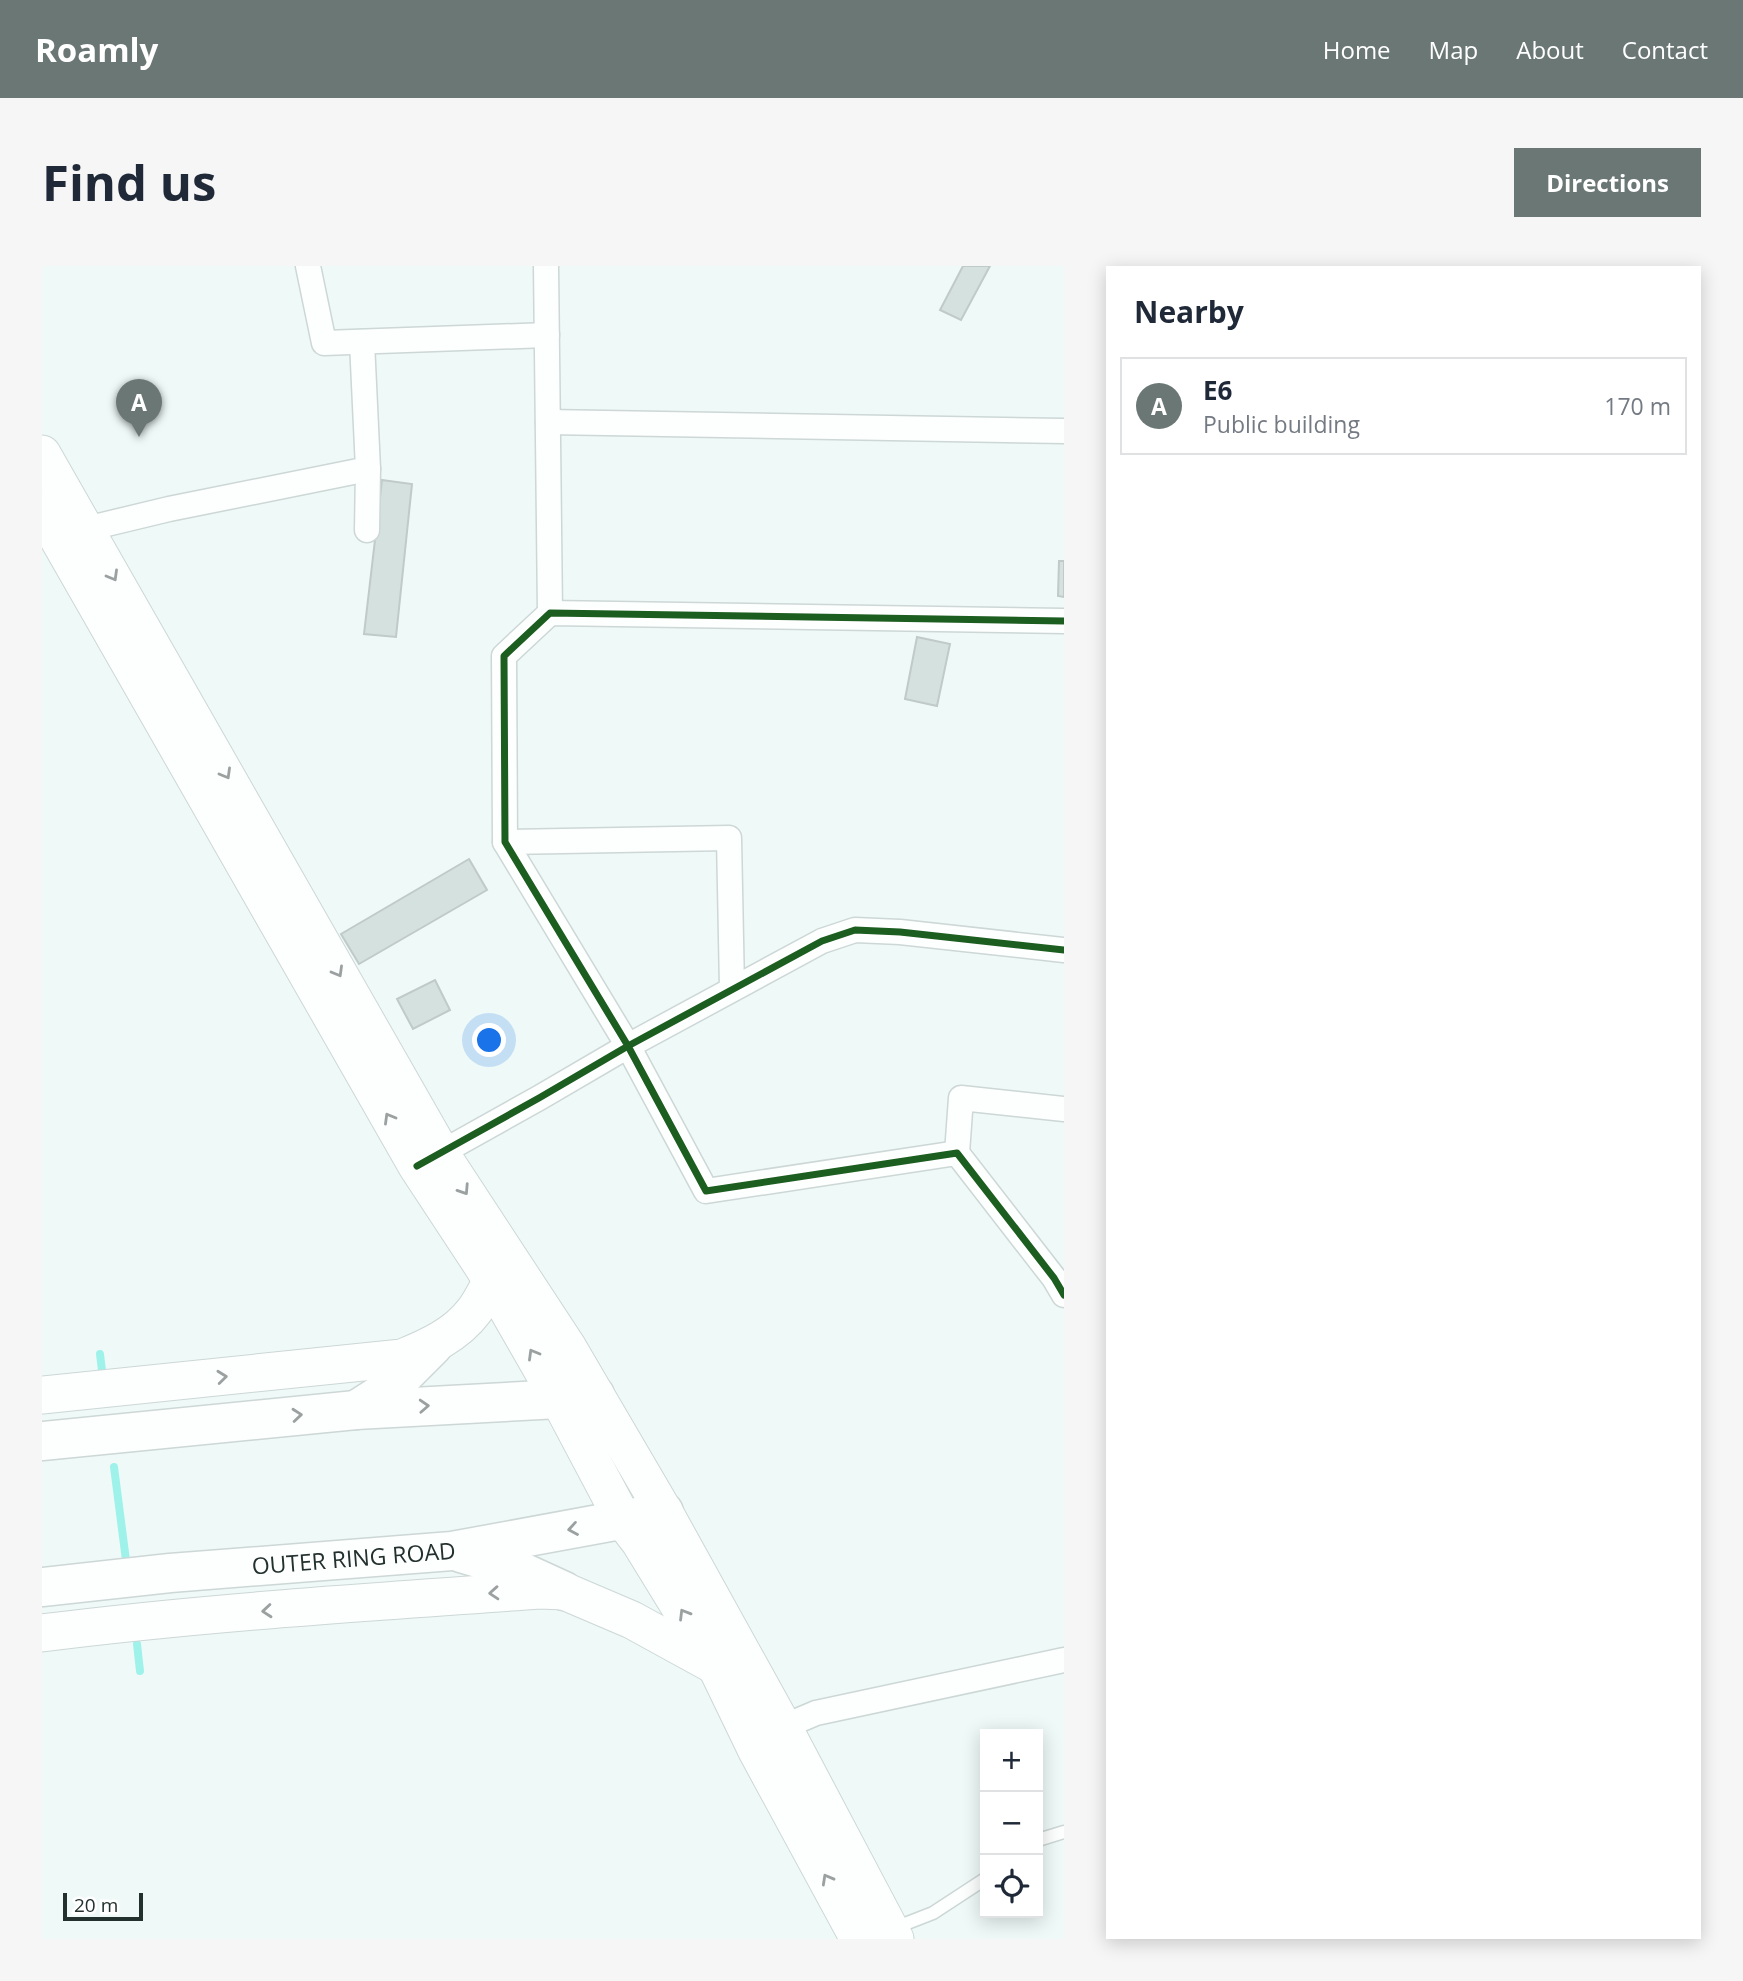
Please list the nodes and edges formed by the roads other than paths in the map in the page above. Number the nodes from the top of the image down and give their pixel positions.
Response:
1 (308, 266) edge
2 (546, 266) edge
3 (547, 335) junction
4 (362, 342) junction
5 (548, 422) junction
6 (1064, 431) edge
7 (42, 454) edge
8 (368, 469) junction
9 (42, 510) edge
10 (86, 529) junction
11 (367, 530) dead end
12 (550, 613) junction
13 (1064, 621) edge
14 (505, 842) junction
15 (1064, 950) edge
16 (732, 989) junction
17 (628, 1046) junction
18 (1064, 1109) edge
19 (957, 1153) junction
20 (429, 1159) junction
21 (491, 1282) junction
22 (1061, 1284) edge
23 (433, 1346) junction
24 (42, 1395) edge
25 (577, 1397) junction
26 (356, 1410) junction
27 (42, 1441) edge
28 (664, 1512) junction
29 (623, 1520) junction
30 (452, 1551) junction
31 (42, 1587) edge
32 (564, 1591) junction
33 (49, 1634) edge
34 (1064, 1660) edge
35 (716, 1666) junction
36 (783, 1727) junction
37 (1064, 1832) edge
38 (1043, 1838) edge
39 (980, 1882) edge
40 (881, 1936) edge

1 - 4 street
2 - 3 street
3 - 4 street
3 - 5 street
4 - 8 street
5 - 6 street
5 - 12 street
7 - 10 main road
8 - 10 street
8 - 11 street
20 -> 9 main road
10 -> 20 main road
12 - 13 street
12 - 14 street
14 - 16 street
14 - 17 street
15 - 16 street
16 - 17 street
17 - 19 street
17 - 20 street
18 - 19 street
19 - 22 street
20 - 21 main road
20 -> 25 main road
21 - 23 main road
25 -> 21 main road
24 -> 23 main road
23 - 26 highway
26 -> 25 highway
25 - 28 main road
25 - 29 main road
27 -> 26 highway
28 - 29 highway, OUTER RING ROAD
28 - 36 main road
29 -> 30 highway, OUTER RING ROAD
35 -> 29 main road
30 - 31 highway, OUTER RING ROAD
30 - 32 highway
32 -> 33 main road
32 - 35 main road
34 - 36 street
40 -> 35 main road
36 - 40 main road
37 - 38 lane
39 - 40 lane

